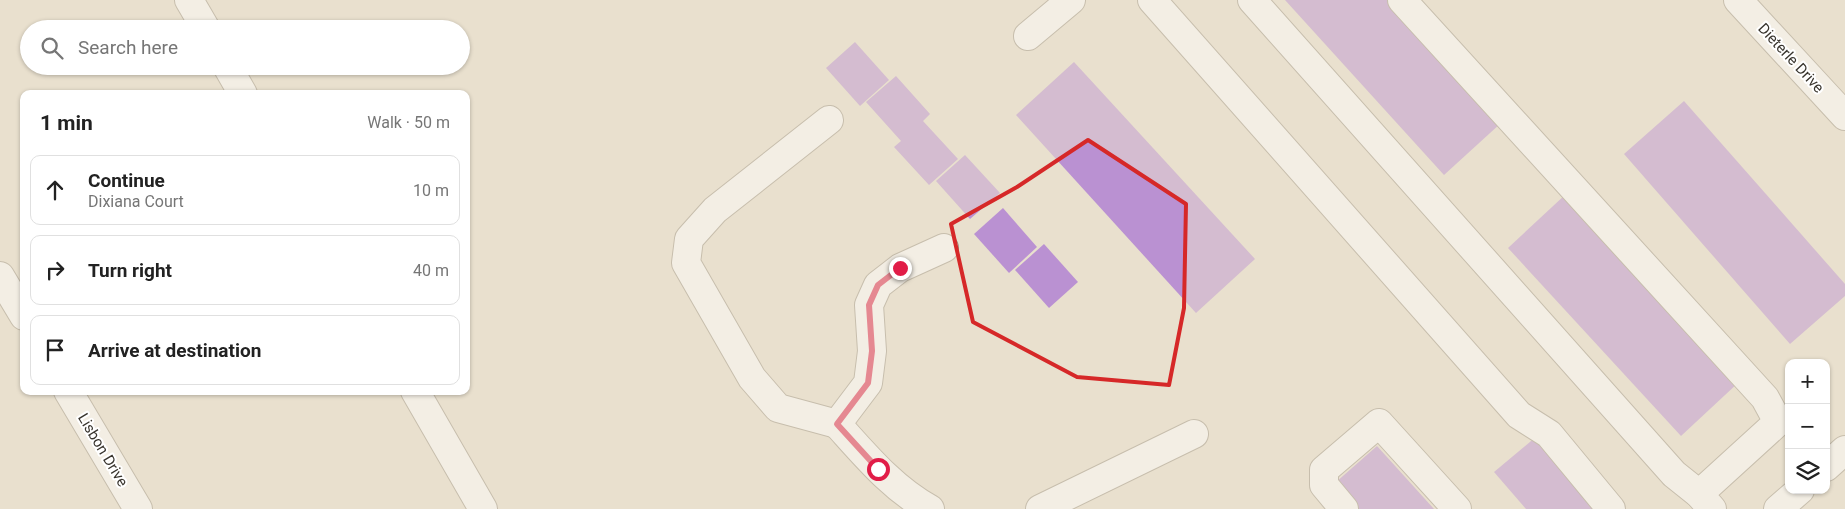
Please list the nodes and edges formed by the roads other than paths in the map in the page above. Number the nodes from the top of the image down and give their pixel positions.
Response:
1 (189, 0) edge
2 (1071, 0) edge
3 (1152, 0) edge
4 (1252, 0) edge
5 (1402, 0) edge
6 (1738, 0) edge
7 (201, 20) edge
8 (1028, 36) dead end
9 (232, 75) edge
10 (241, 90) edge
11 (1845, 116) edge
12 (829, 120) dead end
13 (944, 248) dead end
14 (0, 276) edge
15 (20, 309) edge
16 (70, 395) edge
17 (417, 395) edge
18 (837, 424) junction
19 (1194, 434) dead end
20 (1845, 450) edge
21 (1830, 463) edge
22 (1795, 494) edge
23 (1705, 501) edge
24 (138, 509) edge
25 (483, 509) edge
26 (930, 509) edge
27 (1040, 509) edge
28 (1344, 509) edge
29 (1457, 509) edge
30 (1611, 509) edge
31 (1778, 509) edge

1 - 7 street
2 - 8 street
3 - 30 street
4 - 23 street
5 - 23 street
6 - 11 street, Dieterle Drive
9 - 10 street
12 - 18 street
13 - 18 street
14 - 15 street
16 - 24 street, Lisbon Drive
17 - 25 street
18 - 26 street
19 - 27 street
20 - 21 street
22 - 31 street
28 - 29 street

